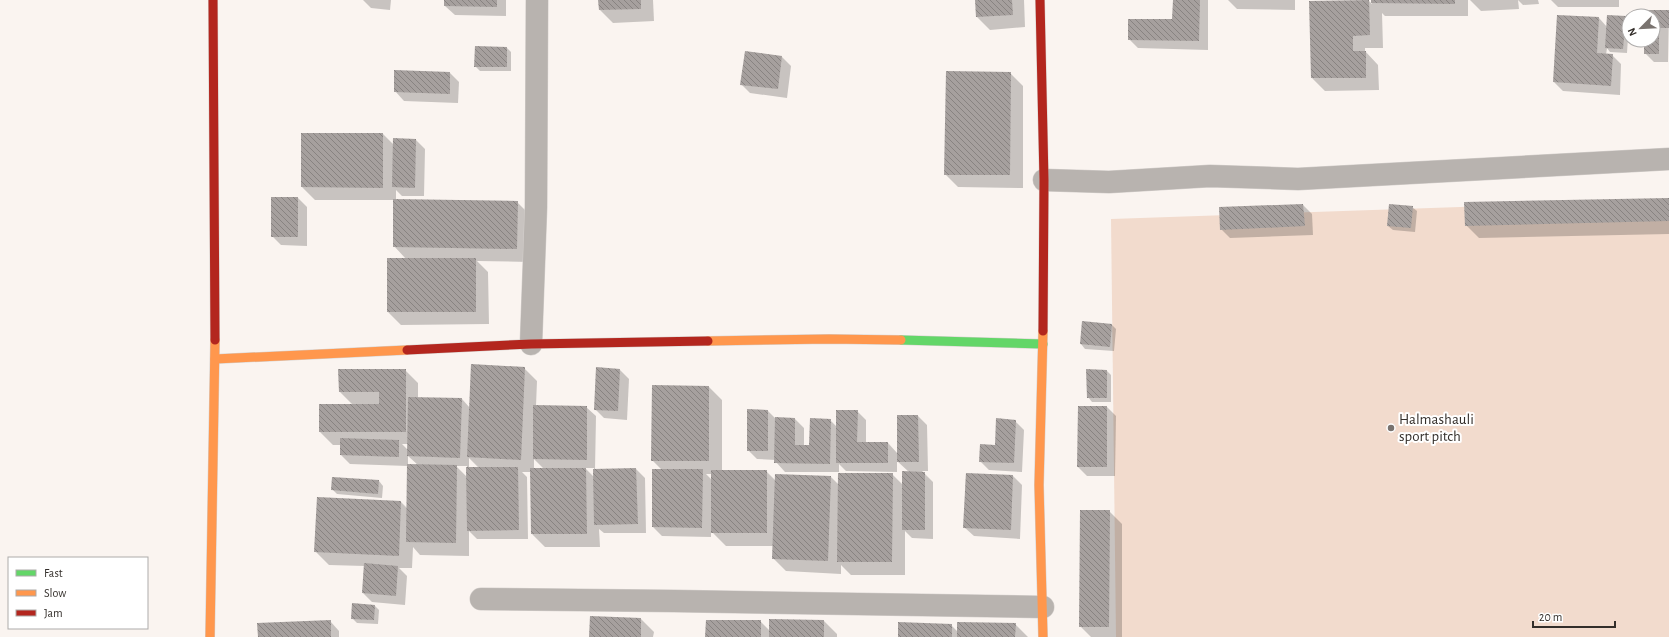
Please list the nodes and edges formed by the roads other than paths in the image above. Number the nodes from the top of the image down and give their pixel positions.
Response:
1 (213, 0) edge
2 (537, 0) edge
3 (1040, 0) edge
4 (1669, 159) edge
5 (1044, 180) junction
6 (531, 344) junction
7 (1043, 344) junction
8 (215, 359) junction
9 (481, 599) dead end
10 (1043, 607) junction
11 (210, 637) edge
12 (1043, 637) edge

1 - 8 street
2 - 6 street
3 - 5 street
4 - 5 street
5 - 7 street
6 - 7 street
6 - 8 street
7 - 10 street
8 - 11 street
9 - 10 street
10 - 12 street

